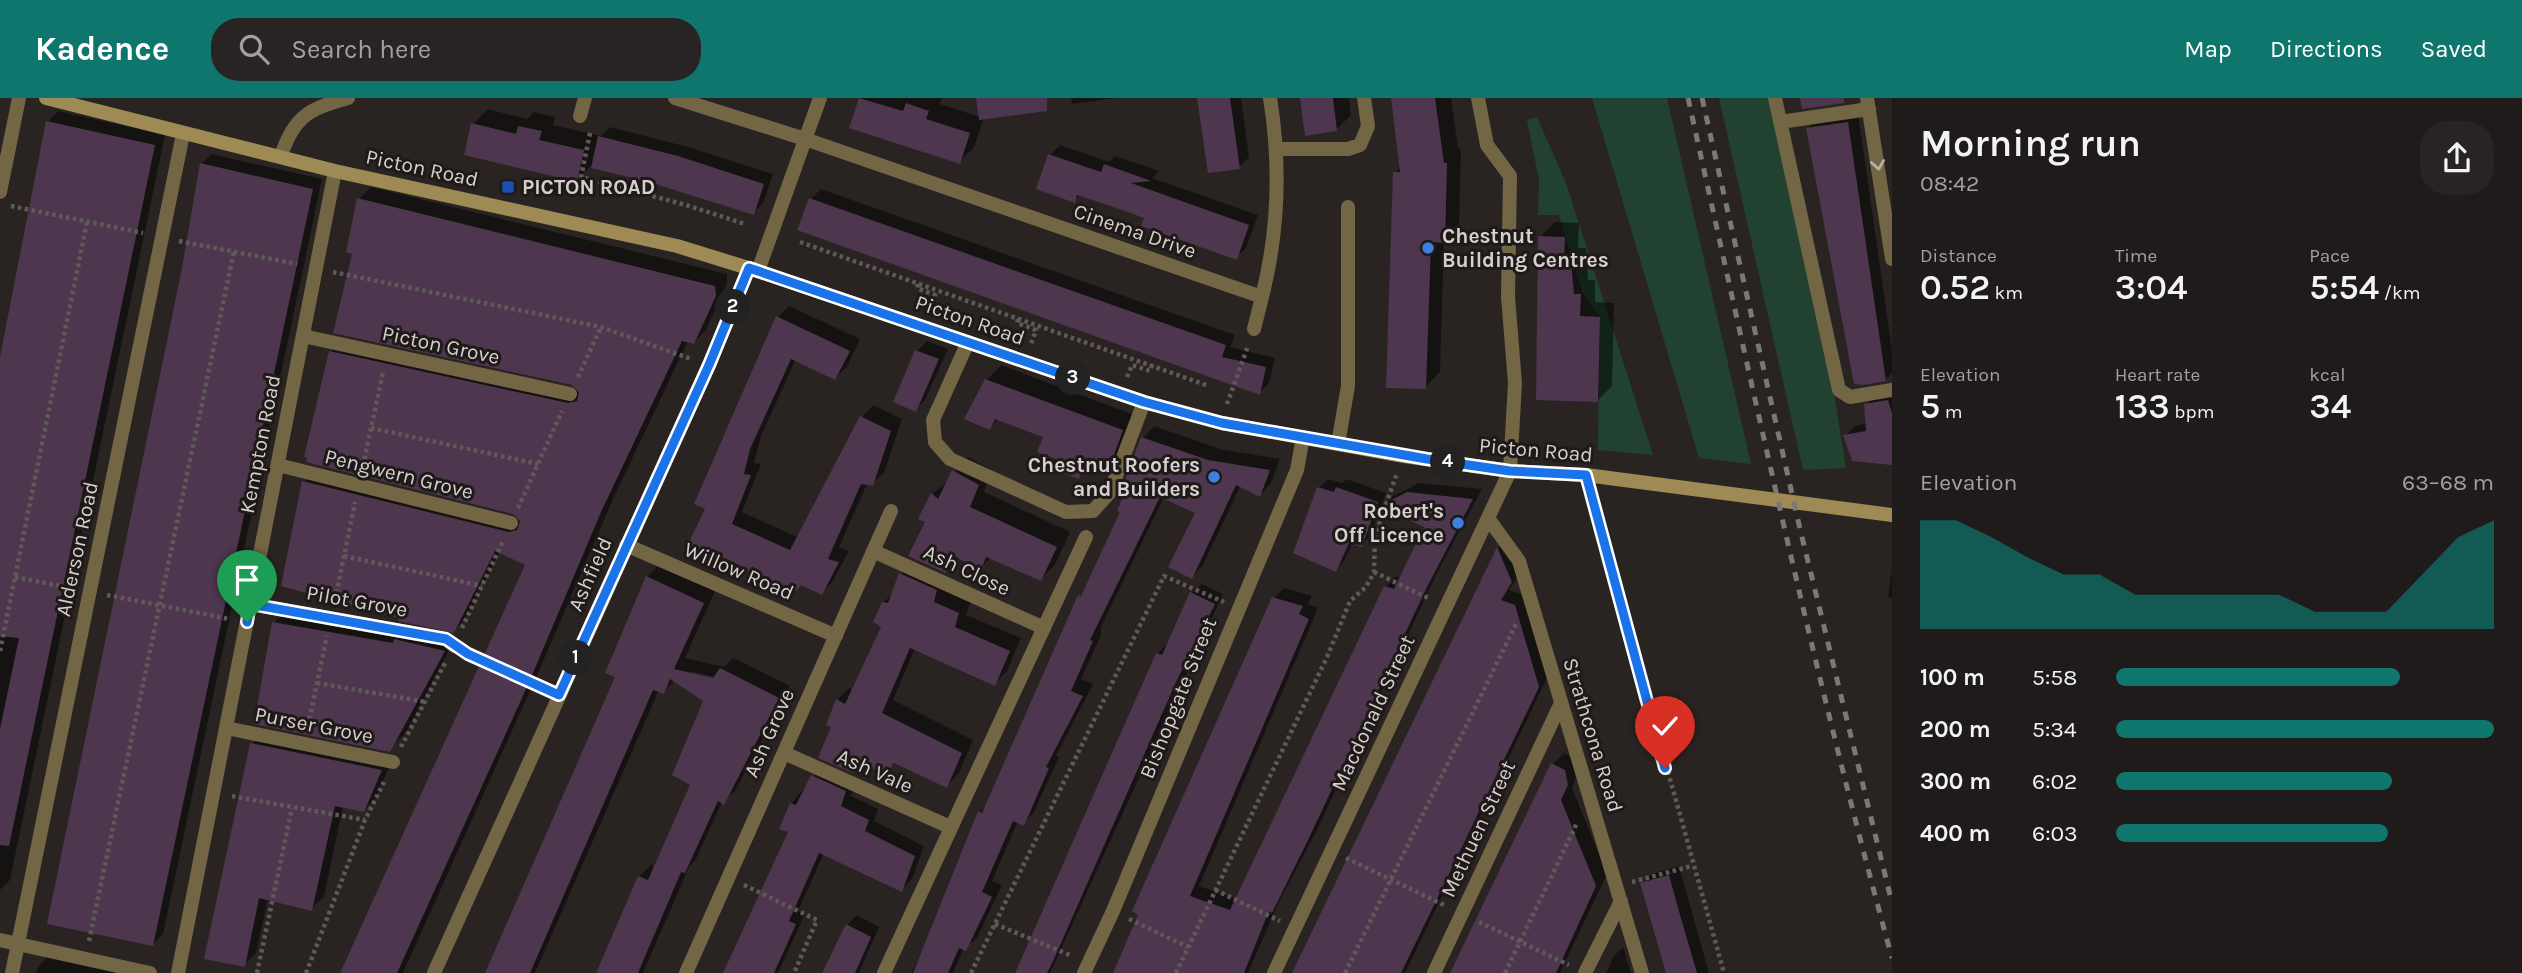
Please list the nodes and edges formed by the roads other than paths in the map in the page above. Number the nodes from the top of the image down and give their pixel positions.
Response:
1 (19, 98) edge
2 (47, 98) edge
3 (348, 98) edge
4 (585, 98) edge
5 (675, 98) edge
6 (820, 98) edge
7 (1270, 98) edge
8 (1364, 98) edge
9 (1478, 98) edge
10 (1775, 98) edge
11 (1868, 103) edge
12 (580, 116) road end
13 (1780, 122) junction
14 (183, 134) junction
15 (804, 139) junction
16 (1278, 149) junction
17 (281, 156) junction
18 (335, 171) junction
19 (0, 192) edge
20 (1348, 207) dead end
21 (1888, 209) edge
22 (1892, 259) edge
23 (754, 269) junction
24 (1262, 297) junction
25 (1254, 329) road end
26 (303, 336) junction
27 (968, 342) junction
28 (1892, 390) edge
29 (570, 394) dead end
30 (1144, 402) junction
31 (1303, 438) junction
32 (1338, 444) junction
33 (278, 465) junction
34 (1510, 471) junction
35 (891, 511) dead end
36 (1892, 515) edge
37 (1488, 518) junction
38 (511, 523) dead end
39 (1086, 537) dead end
40 (626, 545) junction
41 (873, 551) junction
42 (250, 604) junction
43 (1044, 628) junction
44 (836, 636) junction
45 (454, 646) road end
46 (1561, 703) junction
47 (226, 728) junction
48 (784, 753) junction
49 (393, 762) dead end
50 (950, 827) junction
51 (1621, 901) junction
52 (0, 940) edge
53 (18, 944) junction
54 (1087, 968) edge
55 (12, 973) edge
56 (150, 973) edge
57 (178, 973) edge
58 (434, 973) edge
59 (685, 973) edge
60 (884, 973) edge
61 (1274, 973) edge
62 (1434, 973) edge
63 (1585, 973) edge
64 (1642, 973) edge

1 - 19 street
2 - 14 main road, Picton Road
3 - 17 street
4 - 12 street
5 - 15 street, Cinema Drive
6 - 15 street
7 - 16 street
8 - 16 street
9 - 34 street
10 - 13 street
11 - 13 street
11 -> 21 street
13 - 28 street
14 - 17 main road, Picton Road
14 - 53 street, Alderson Road
15 - 23 street
15 - 24 street, Cinema Drive
16 - 24 street
17 - 18 main road, Picton Road
18 - 23 main road, Picton Road
18 - 26 street, Kempton Road
20 - 32 street
21 - 22 street
23 - 27 main road, Picton Road
23 - 40 street, Ashfield
24 - 25 street
26 - 29 street, Picton Grove
26 - 33 street, Kempton Road
27 - 30 main road, Picton Road
27 - 30 street
30 - 31 main road, Picton Road
31 - 32 main road, Picton Road
31 - 54 street, Bishopgate Street
32 - 34 main road, Picton Road
33 - 38 street, Pengwern Grove
33 - 42 street, Kempton Road
34 - 36 main road, Picton Road
34 - 37 street, Macdonald Street
35 - 41 street, Ash Grove
37 - 46 street, Strathcona Road
37 - 61 street, Macdonald Street
39 - 43 street
40 - 44 street, Willow Road
40 - 58 street, Ashfield
41 - 43 street, Ash Close
41 - 44 street, Ash Grove
42 - 45 street, Pilot Grove
42 - 47 street, Kempton Road
43 - 50 street
44 - 48 street, Ash Grove
46 - 51 street, Strathcona Road
46 - 62 street, Methuen Street
47 - 49 street, Purser Grove
47 - 57 street, Kempton Road
48 - 50 street, Ash Vale
48 - 59 street, Ash Grove
50 - 60 street
51 - 63 street
51 - 64 street, Strathcona Road
52 - 53 street
53 - 55 street, Alderson Road
53 - 56 street

